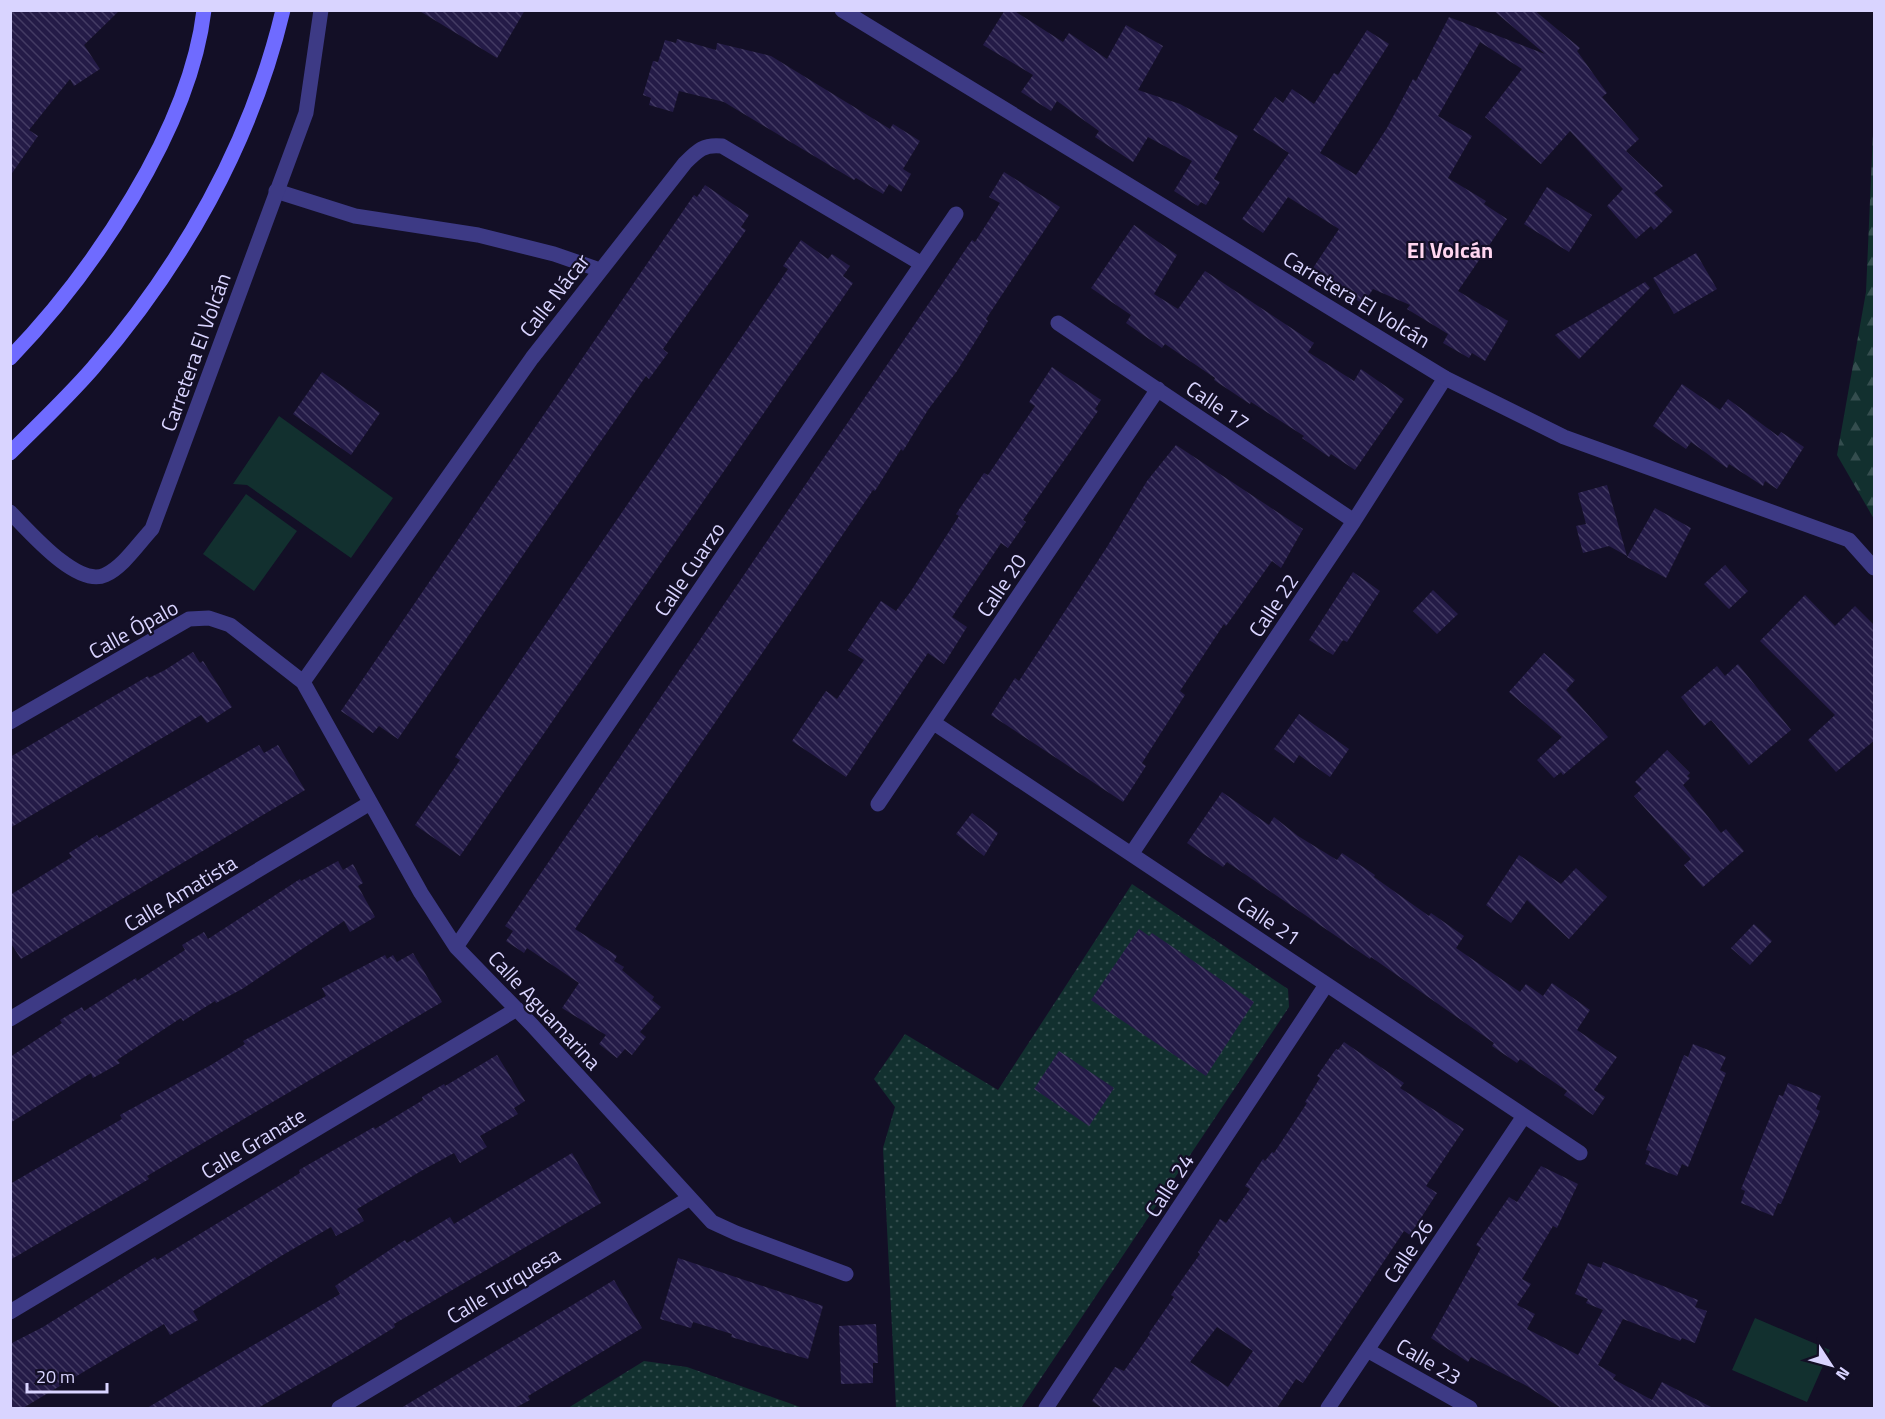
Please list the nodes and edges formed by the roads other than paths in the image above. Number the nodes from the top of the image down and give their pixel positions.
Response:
1 (204, 10) edge
2 (282, 10) edge
3 (321, 10) edge
4 (842, 10) edge
5 (276, 191) junction
6 (956, 214) dead end
7 (922, 264) junction
8 (600, 270) junction
9 (1058, 323) dead end
10 (10, 358) edge
11 (1445, 378) junction
12 (1158, 389) junction
13 (10, 453) edge
14 (10, 512) edge
15 (1354, 521) junction
16 (1875, 568) edge
17 (303, 682) junction
18 (10, 722) edge
19 (934, 723) junction
20 (370, 803) junction
21 (878, 804) dead end
22 (1132, 853) junction
23 (456, 948) junction
24 (1326, 985) junction
25 (517, 1009) junction
26 (10, 1018) edge
27 (1524, 1116) junction
28 (1580, 1153) dead end
29 (690, 1198) junction
30 (846, 1274) dead end
31 (10, 1312) edge
32 (1367, 1350) junction
33 (339, 1408) edge
34 (1046, 1408) edge
35 (1328, 1408) edge
36 (1470, 1408) edge

1 - 10 main road
2 - 13 main road
3 - 5 street, Carretera El Volcán
4 - 11 street, Carretera El Volcán
5 - 8 street
5 - 14 street, Carretera El Volcán
6 - 7 street, Calle Cuarzo
7 - 8 street, Calle Nácar
7 - 23 street, Calle Cuarzo
8 - 17 street, Calle Nácar
9 - 12 street, Calle 17
11 - 15 street, Calle 22
11 - 16 street, Carretera El Volcán
12 - 15 street, Calle 17
12 - 19 street, Calle 20
15 - 22 street, Calle 22
17 - 18 street, Calle Ópalo
17 - 20 street, Calle Aguamarina
19 - 21 street, Calle 20
19 - 22 street, Calle 21
20 - 23 street, Calle Aguamarina
20 - 26 street, Calle Amatista
22 - 24 street, Calle 21
23 - 25 street, Calle Aguamarina
24 - 27 street, Calle 21
24 - 34 street, Calle 24
25 - 29 street, Calle Aguamarina
25 - 31 street, Calle Granate
27 - 28 street, Calle 21
27 - 32 street, Calle 26
29 - 30 street, Calle Aguamarina
29 - 33 street, Calle Turquesa
32 - 35 street, Calle 26
32 - 36 street, Calle 23

